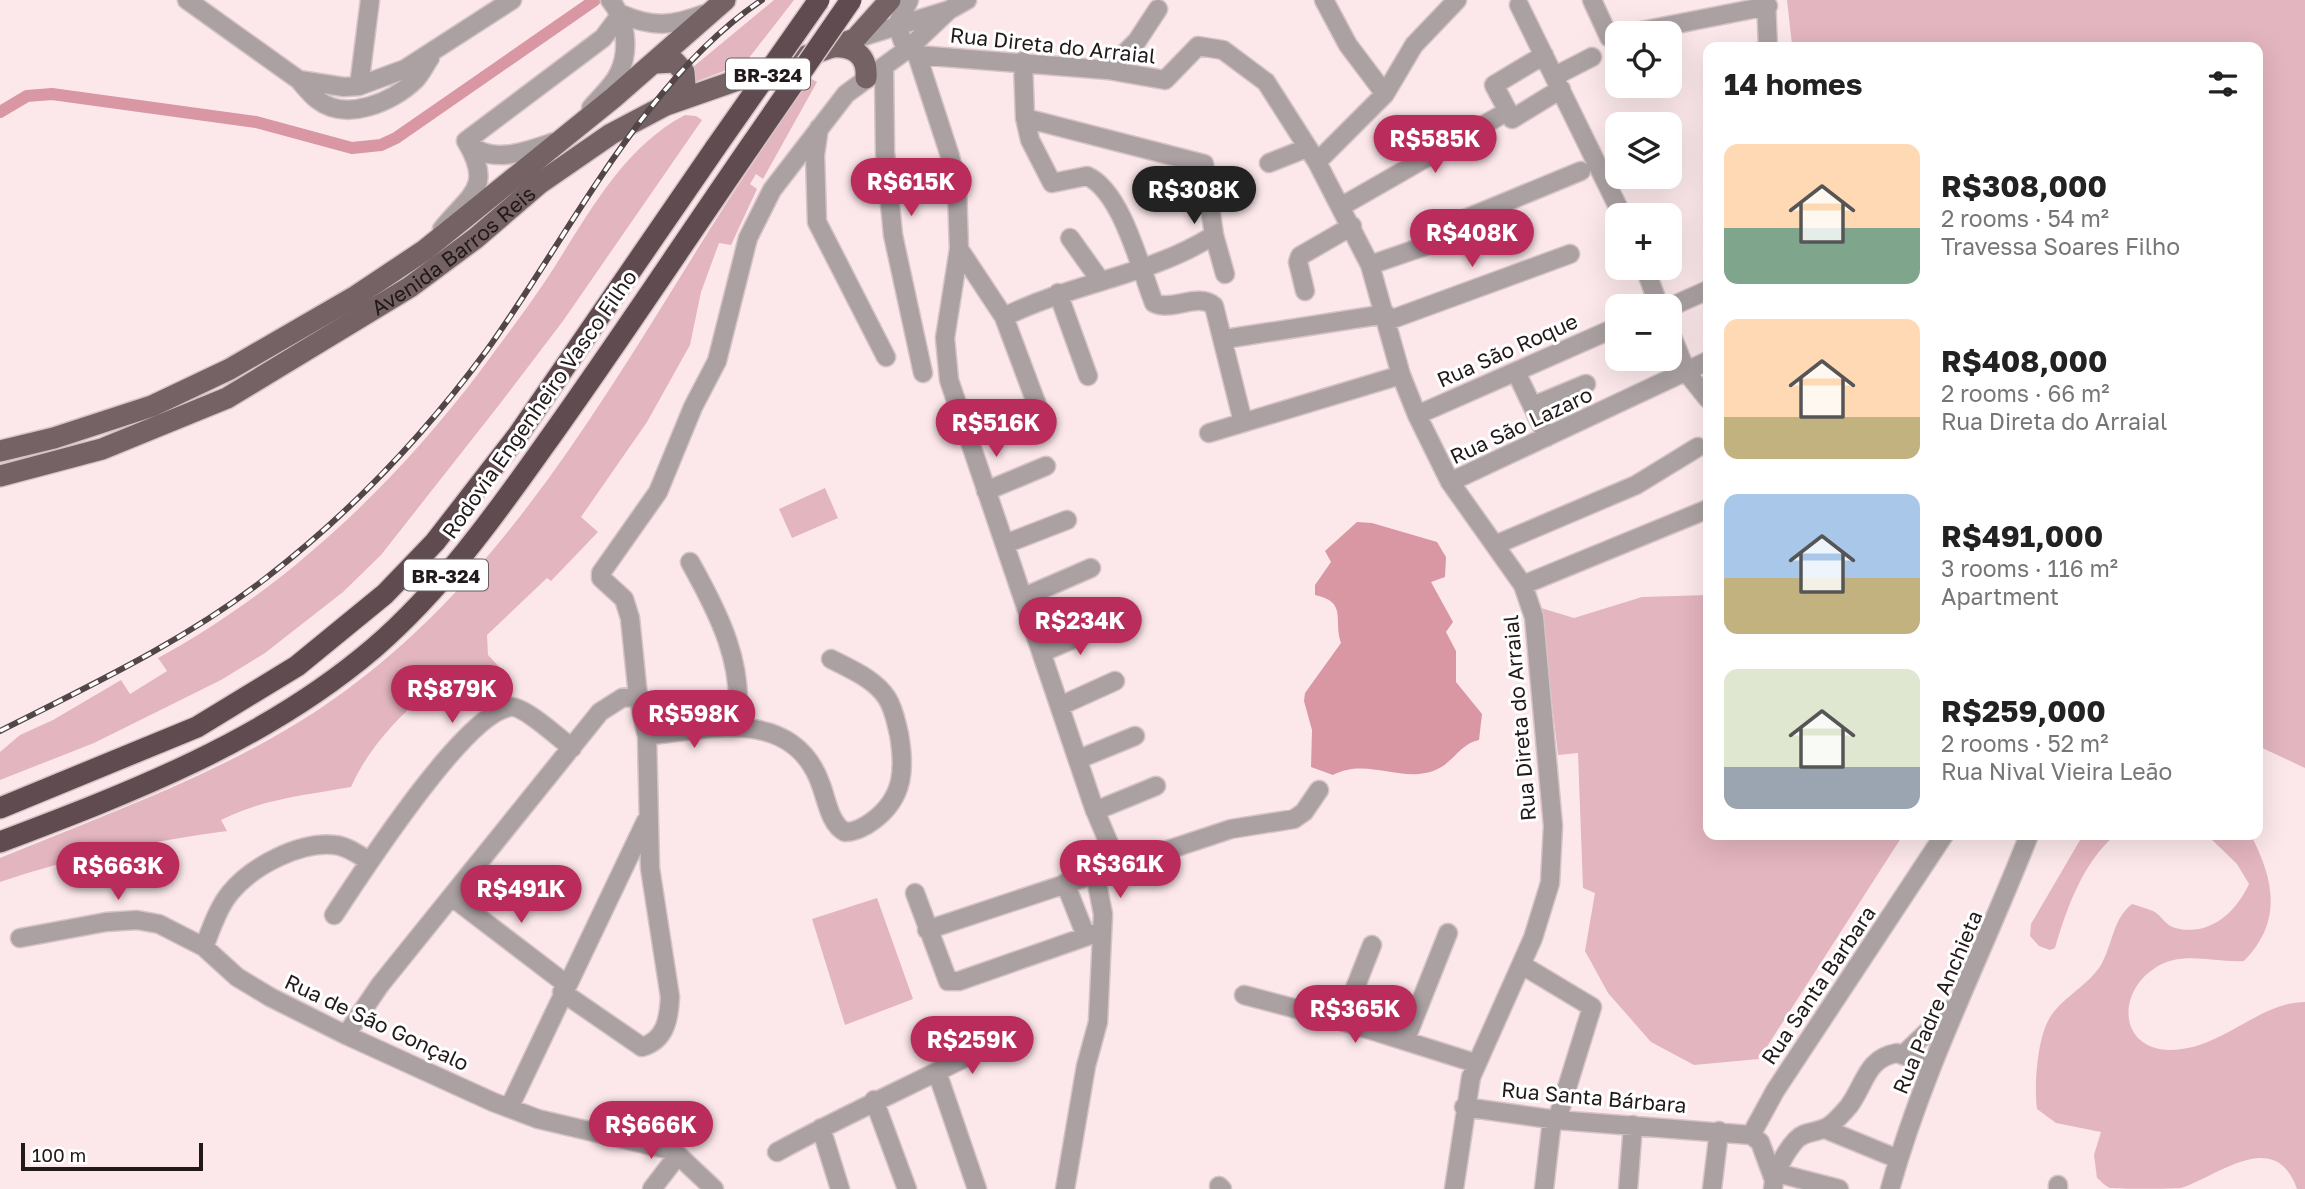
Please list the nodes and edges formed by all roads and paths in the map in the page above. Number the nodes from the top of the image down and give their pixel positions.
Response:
1 (187, 0) edge
2 (370, 0) edge
3 (512, 0) edge
4 (819, 0) edge
5 (851, 0) edge
6 (890, 0) edge
7 (909, 0) edge
8 (966, 0) edge
9 (1324, 0) edge
10 (1457, 0) edge
11 (1592, 0) edge
12 (1767, 3) edge
13 (719, 5) edge
14 (953, 5) edge
15 (1519, 5) dead end
16 (615, 6) edge
17 (1158, 9) dead end
18 (1682, 22) edge
19 (897, 25) junction
20 (1605, 28) edge
21 (855, 39) junction
22 (1768, 42) edge
23 (830, 47) junction
24 (436, 50) junction
25 (913, 51) junction
26 (1544, 55) junction
27 (1592, 57) dead end
28 (1023, 61) junction
29 (654, 63) junction
30 (1108, 70) junction
31 (875, 72) junction
32 (299, 80) junction
33 (1558, 82) junction
34 (359, 86) junction
35 (1385, 94) junction
36 (666, 105) junction
37 (1510, 115) junction
38 (1025, 118) junction
39 (579, 124) junction
40 (819, 128) junction
41 (466, 141) junction
42 (558, 141) junction
43 (1312, 155) junction
44 (1269, 163) dead end
45 (1581, 171) dead end
46 (1616, 203) edge
47 (1342, 206) junction
48 (1352, 226) junction
49 (1214, 235) junction
50 (1070, 238) dead end
51 (959, 249) junction
52 (425, 250) junction
53 (1570, 254) dead end
54 (1370, 265) junction
55 (1143, 267) junction
56 (1225, 274) dead end
57 (1100, 280) junction
58 (1305, 291) dead end
59 (1703, 292) edge
60 (1058, 293) junction
61 (1682, 302) edge
62 (1004, 317) junction
63 (1386, 317) junction
64 (1605, 332) edge
65 (1225, 339) junction
66 (886, 357) dead end
67 (1682, 361) edge
68 (1703, 364) edge
69 (1516, 372) junction
70 (923, 373) dead end
71 (1687, 373) junction
72 (1401, 375) junction
73 (1087, 376) dead end
74 (1586, 384) dead end
75 (1703, 393) edge
76 (1533, 406) junction
77 (1416, 415) junction
78 (1242, 422) junction
79 (1209, 433) dead end
80 (967, 434) junction
81 (1547, 437) junction
82 (1698, 447) dead end
83 (0, 451) edge
84 (1046, 466) dead end
85 (0, 476) edge
86 (1450, 482) junction
87 (986, 491) junction
88 (1703, 511) edge
89 (1067, 520) dead end
90 (1005, 544) junction
91 (1495, 545) junction
92 (690, 562) dead end
93 (1091, 568) dead end
94 (1523, 585) junction
95 (1024, 597) junction
96 (1101, 627) dead end
97 (1043, 652) junction
98 (831, 659) dead end
99 (1115, 681) dead end
100 (638, 696) junction
101 (1060, 706) junction
102 (736, 725) junction
103 (647, 736) junction
104 (1135, 736) dead end
105 (572, 748) junction
106 (1079, 759) junction
107 (1156, 786) dead end
108 (1319, 790) dead end
109 (0, 808) edge
110 (1096, 811) junction
111 (647, 818) junction
112 (1941, 840) edge
113 (2027, 840) edge
114 (0, 842) edge
115 (369, 861) junction
116 (1118, 865) junction
117 (1095, 873) junction
118 (1065, 883) junction
119 (915, 893) dead end
120 (452, 897) junction
121 (334, 915) dead end
122 (927, 930) junction
123 (1448, 933) dead end
124 (1094, 934) junction
125 (20, 938) dead end
126 (1372, 945) dead end
127 (204, 947) junction
128 (1522, 965) junction
129 (564, 988) junction
130 (1244, 995) dead end
131 (1959, 1002) junction
132 (1342, 1021) junction
133 (346, 1035) junction
134 (1405, 1041) junction
135 (992, 1044) dead end
136 (1903, 1055) junction
137 (1475, 1063) junction
138 (1931, 1065) junction
139 (934, 1074) junction
140 (874, 1100) junction
141 (1464, 1107) junction
142 (509, 1108) junction
143 (1555, 1120) junction
144 (1633, 1125) junction
145 (821, 1128) junction
146 (1825, 1129) junction
147 (1719, 1130) junction
148 (1751, 1135) junction
149 (777, 1152) dead end
150 (678, 1155) junction
151 (1898, 1159) junction
152 (1774, 1181) edge
153 (708, 1187) edge
154 (652, 1189) edge
155 (840, 1189) edge
156 (907, 1189) edge
157 (977, 1189) edge
158 (1065, 1189) edge
159 (1454, 1189) edge
160 (1544, 1189) edge
161 (1629, 1189) edge
162 (1713, 1189) edge
163 (1839, 1189) edge
164 (1890, 1189) edge

1 - 32 street
2 - 34 street
3 - 24 street
4 - 109 highway, Rodovia Engenheiro Vasco Filho / BR-324, bridge
5 - 114 highway, Rodovia Engenheiro Vasco Filho / BR-324, bridge
6 - 21 main road
7 - 19 street
8 - 14 street
9 - 35 street
10 - 35 street
11 - 20 street
12 - 18 street
12 - 22 street
13 - 16 street
13 - 29 main road, Avenida Barros Reis
14 - 19 street
14 - 25 street
15 - 26 street
16 - 39 street
16 - 41 street
17 - 30 street
19 - 21 street
19 - 25 street
21 - 23 main road, Avenida Barros Reis
23 - 31 main road
23 - 36 main road, Avenida Barros Reis
24 - 32 street
24 - 34 street
25 - 28 street, Rua Direta do Arraial
25 - 31 street
25 - 51 street
26 - 33 street
26 - 37 street
27 - 33 street
28 - 30 street, Rua Direta do Arraial
28 - 38 street
29 - 36 main road
29 - 39 main road, Avenida Barros Reis
30 - 43 street, Rua Direta do Arraial
31 - 40 street
31 - 70 street
32 - 34 street
33 - 37 street
33 - 46 street
35 - 43 street
36 - 85 main road, Avenida Barros Reis
37 - 47 street
38 - 49 street
38 - 55 street
39 - 42 main road, Avenida Barros Reis
40 - 66 street
40 - 100 street
41 - 42 street
41 - 52 street
42 - 52 main road, Avenida Barros Reis
43 - 44 street
43 - 47 street, Rua Direta do Arraial
45 - 54 street
47 - 48 street, Rua Direta do Arraial
48 - 54 street, Rua Direta do Arraial
48 - 58 street
49 - 55 street
49 - 56 street
50 - 57 street
51 - 62 street
51 - 80 street
52 - 83 main road, Avenida Barros Reis
53 - 63 street
54 - 63 street, Rua Direta do Arraial
55 - 57 street
55 - 65 street
57 - 60 street
59 - 61 street
60 - 62 street
60 - 73 street
62 - 80 street
63 - 65 street
63 - 72 street, Rua Direta do Arraial
64 - 69 street, Rua São Roque
65 - 78 street
67 - 71 street
68 - 71 street, Rua São Lazaro
69 - 76 street
69 - 77 street, Rua São Roque
71 - 75 street
71 - 81 street, Rua São Lazaro
72 - 77 street, Rua Direta do Arraial
72 - 78 street
74 - 76 street
76 - 81 street
77 - 86 street, Rua Direta do Arraial
78 - 79 street
80 - 87 street
81 - 86 street, Rua São Lazaro
82 - 91 street
84 - 87 street
86 - 91 street, Rua Direta do Arraial
87 - 90 street
88 - 94 street
89 - 90 street
90 - 95 street
91 - 94 street, Rua Direta do Arraial
92 - 102 street
93 - 95 street
94 - 128 street, Rua Direta do Arraial
95 - 97 street
96 - 97 street
97 - 101 street
98 - 102 street
99 - 101 street
100 - 103 street
100 - 105 street
101 - 106 street
102 - 103 street
103 - 111 street
104 - 106 street
105 - 115 street
105 - 120 street
106 - 110 street
107 - 110 street
108 - 116 street
110 - 116 street
111 - 129 street
111 - 129 street
112 - 148 street, Rua Santa Barbara
113 - 131 street, Rua Padre Anchieta
115 - 121 street
115 - 127 street
116 - 117 street
117 - 118 street
117 - 124 street
118 - 122 street
118 - 124 street
119 - 122 street
120 - 129 street
120 - 133 street
122 - 124 street
123 - 134 street
124 - 158 street
125 - 127 street, Rua de São Gonçalo
126 - 132 street
127 - 133 street, Rua de São Gonçalo
128 - 137 street, Rua Direta do Arraial
128 - 143 street
129 - 142 street
130 - 132 street
131 - 136 street
131 - 138 street, Rua Padre Anchieta
132 - 134 street
133 - 142 street, Rua de São Gonçalo
134 - 137 street
135 - 139 street
136 - 138 street
136 - 146 street
137 - 141 street, Rua Direta do Arraial
138 - 151 street, Rua Padre Anchieta
139 - 140 street
139 - 157 street
140 - 145 street
140 - 156 street
141 - 143 street, Rua Santa Bárbara
141 - 159 street, Rua Direta do Arraial
142 - 150 street, Rua de São Gonçalo
143 - 144 street, Rua Santa Bárbara
143 - 160 street
144 - 147 street, Rua Santa Bárbara
144 - 161 street
145 - 149 street
145 - 155 street
146 - 151 street
146 - 152 street
147 - 148 street
147 - 162 street
148 - 152 street
150 - 153 street, Rua de São Gonçalo
150 - 154 street
151 - 164 street, Rua Padre Anchieta
152 - 163 street

